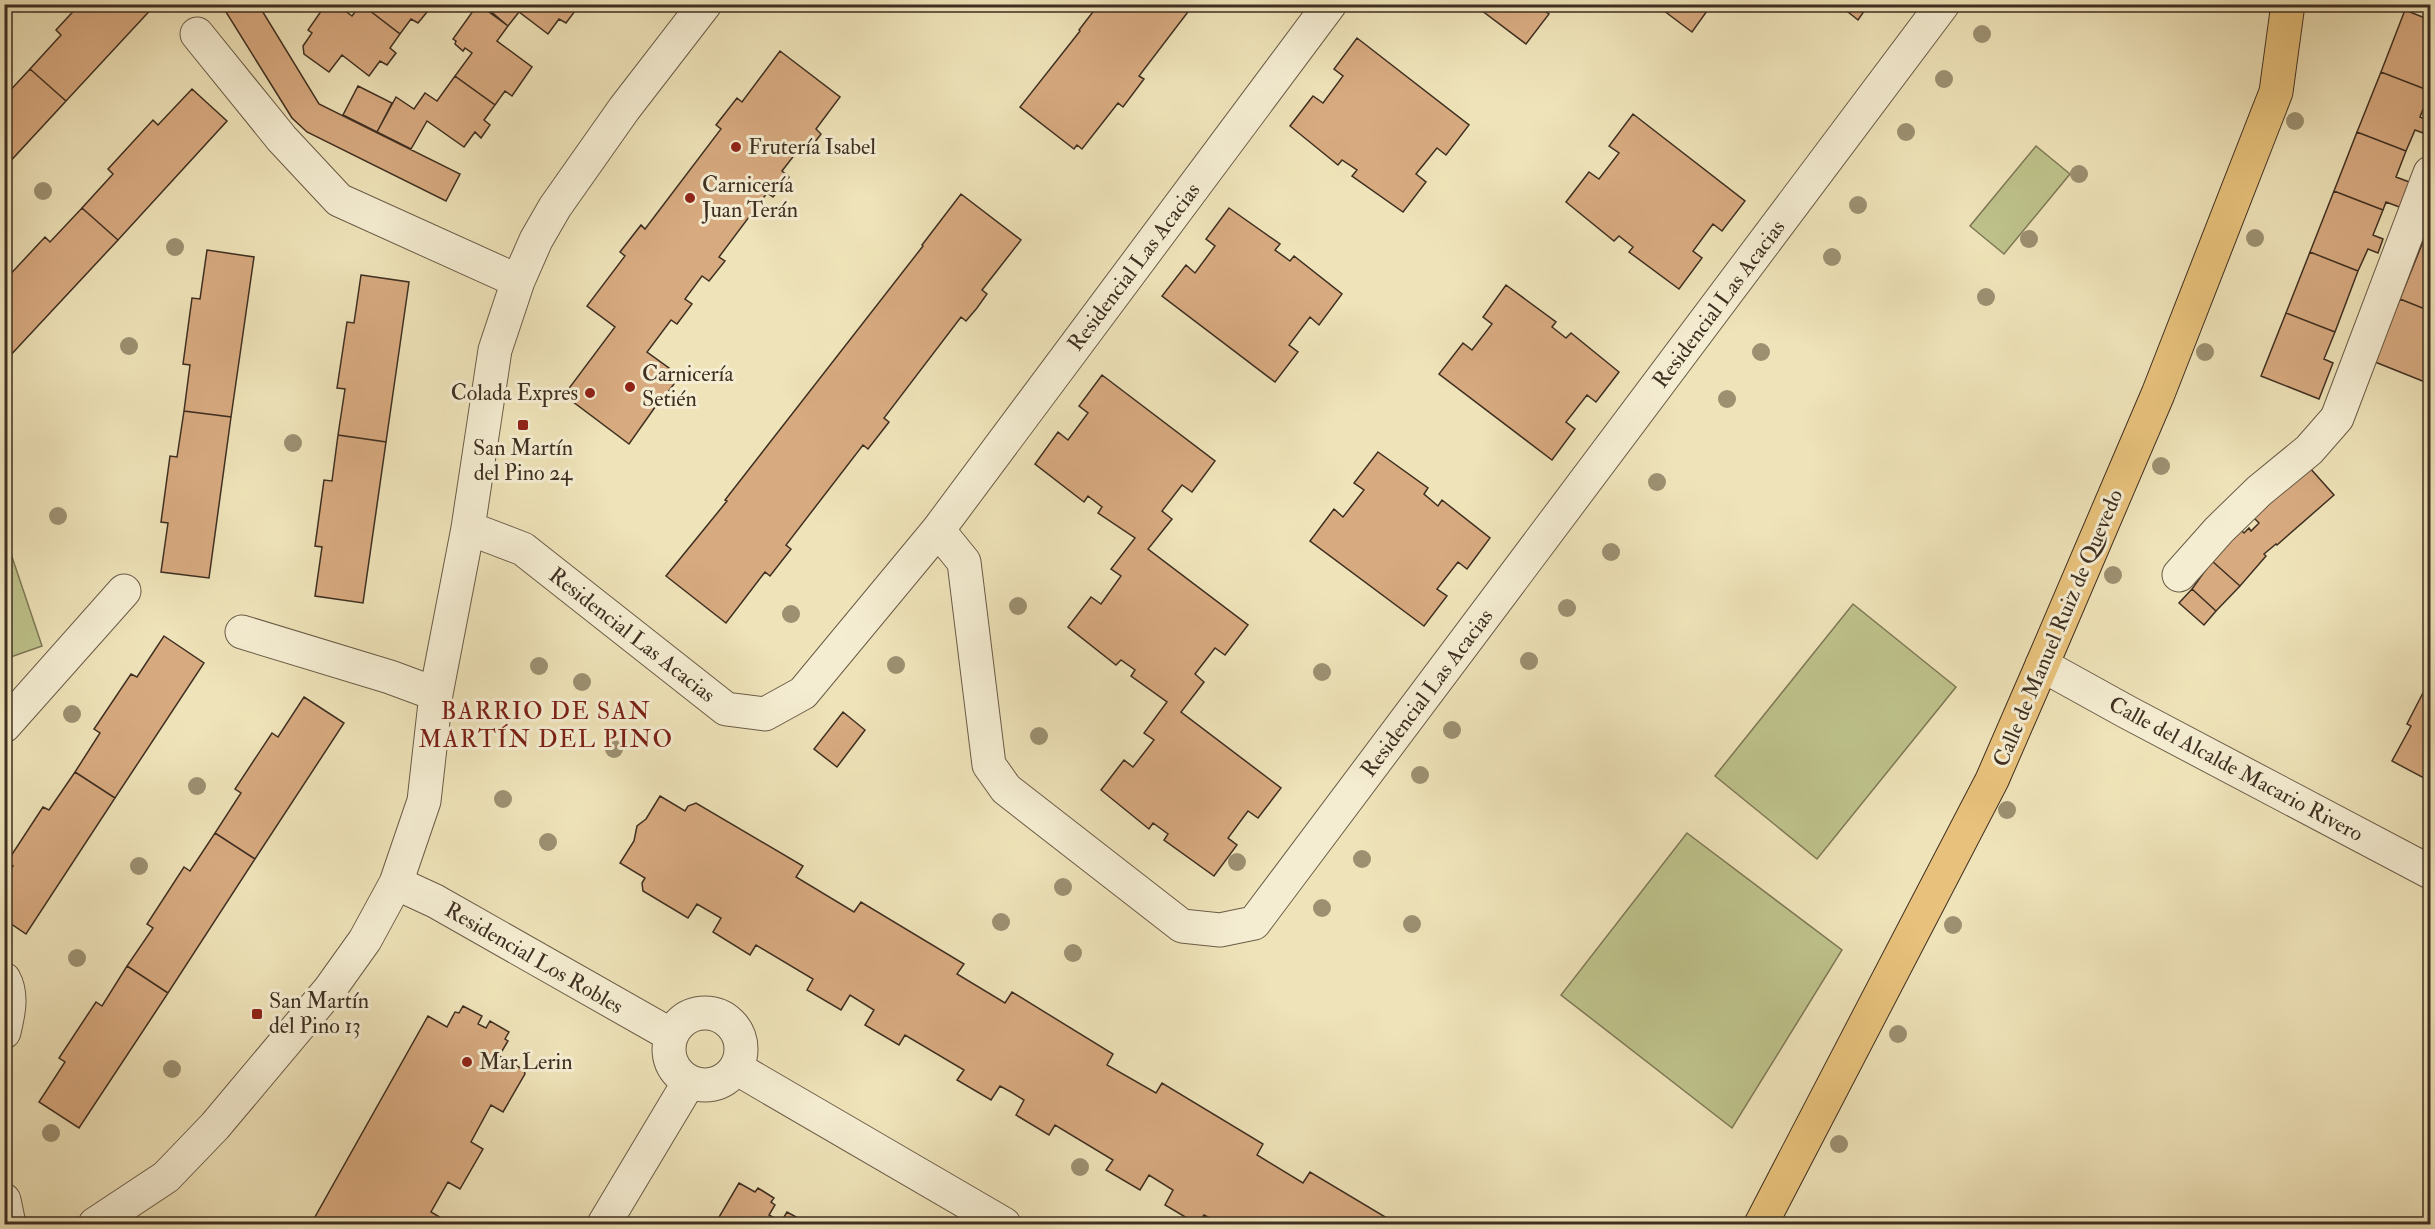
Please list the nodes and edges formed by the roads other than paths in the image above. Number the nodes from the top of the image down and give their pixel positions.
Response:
1 (705, 4) edge
2 (1330, 4) edge
3 (1943, 4) edge
4 (2288, 4) edge
5 (197, 34) dead end
6 (2430, 173) edge
7 (518, 281) junction
8 (468, 528) junction
9 (938, 530) junction
10 (2180, 575) dead end
11 (124, 591) dead end
12 (242, 632) dead end
13 (2042, 665) junction
14 (436, 694) junction
15 (4, 726) edge
16 (2430, 872) edge
17 (396, 884) junction
18 (4, 979) edge
19 (4, 1032) edge
20 (671, 1035) junction
21 (736, 1068) junction
22 (689, 1082) junction
23 (4, 1200) edge
24 (9, 1224) edge
25 (95, 1224) edge
26 (604, 1224) edge
27 (1004, 1224) edge
28 (1761, 1224) edge

1 - 7 street
2 - 9 street, Residencial Las Acacias
3 - 9 street, Residencial Las Acacias
4 - 13 main road, Calle de Manuel Ruiz de Quevedo
5 - 7 street
6 - 10 street
7 - 8 street
8 - 9 street, Residencial Las Acacias
8 - 14 street
11 - 15 street
12 - 14 street
13 - 16 street, Calle del Alcalde Macario Rivero
13 - 28 main road, Calle de Manuel Ruiz de Quevedo
14 - 17 street
17 - 20 street, Residencial Los Robles
17 - 25 street
18 - 19 street
20 - 21 street
20 - 22 street
21 - 22 street
21 - 27 street
22 - 26 street
23 - 24 street

